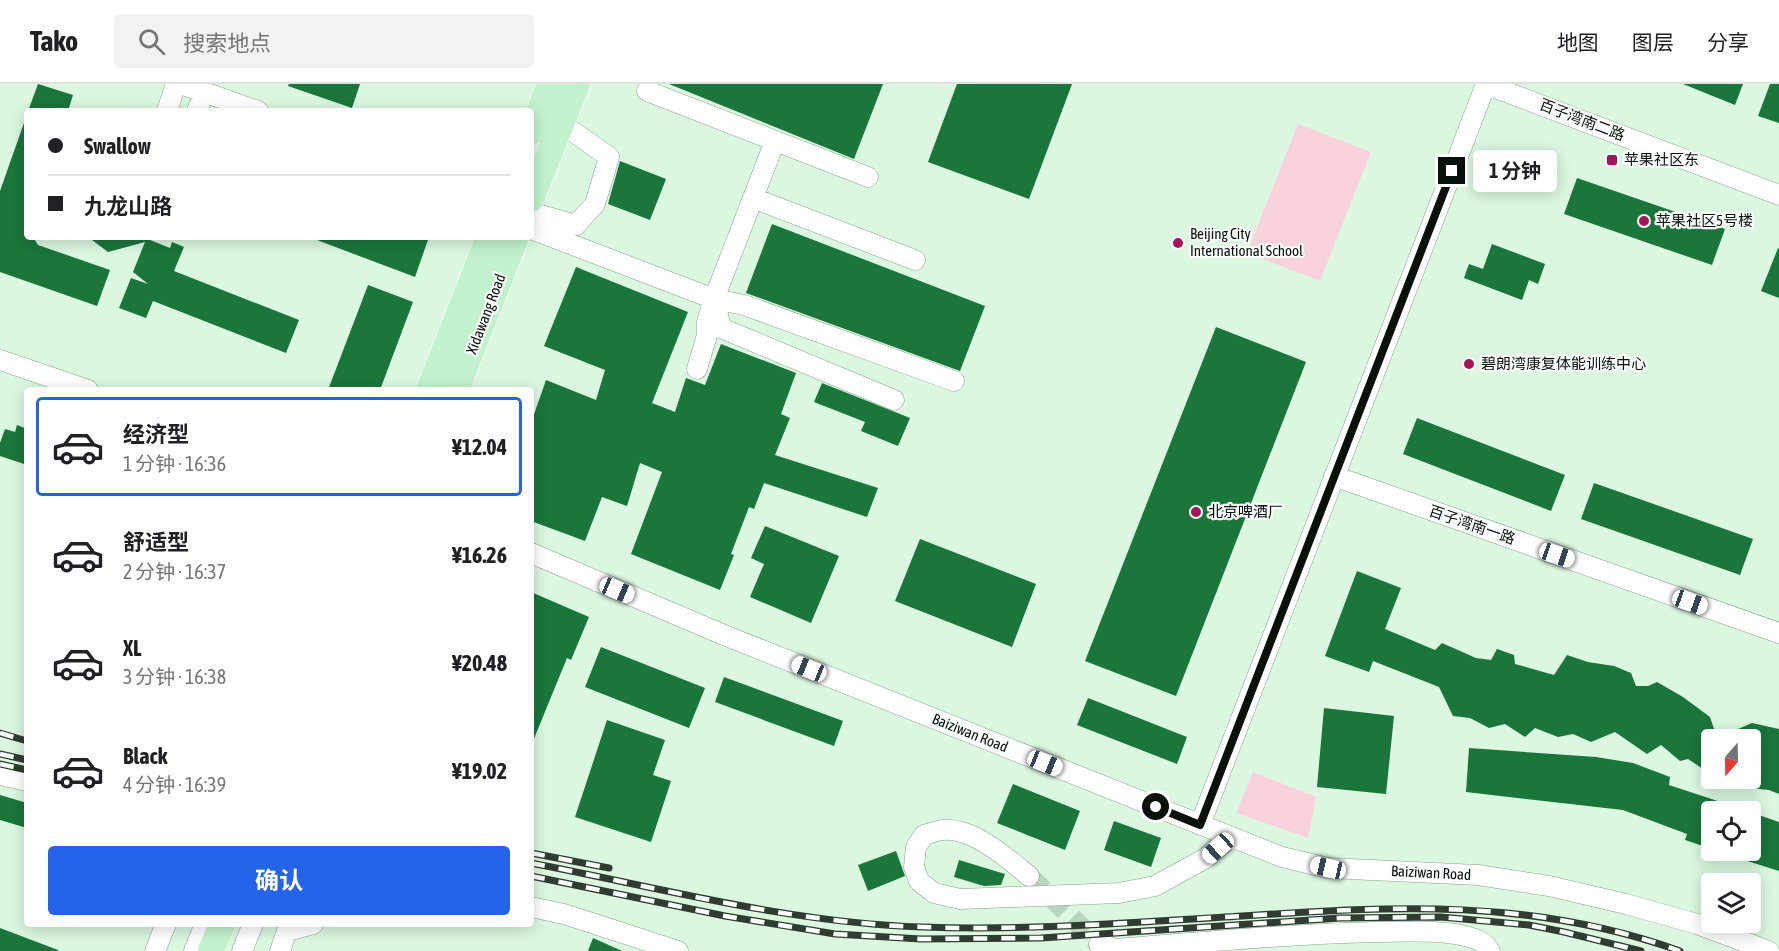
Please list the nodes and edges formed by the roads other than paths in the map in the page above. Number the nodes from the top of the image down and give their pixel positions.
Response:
1 (176, 84) edge
2 (181, 84) edge
3 (550, 84) edge
4 (577, 84) edge
5 (1486, 84) edge
6 (647, 91) dead end
7 (204, 92) junction
8 (168, 108) edge
9 (198, 108) edge
10 (249, 108) edge
11 (561, 123) junction
12 (534, 124) edge
13 (775, 141) junction
14 (868, 177) dead end
15 (534, 191) edge
16 (1779, 195) edge
17 (753, 198) junction
18 (534, 213) edge
19 (534, 230) edge
20 (488, 240) edge
21 (515, 240) edge
22 (915, 260) dead end
23 (714, 299) junction
24 (0, 360) edge
25 (697, 369) dead end
26 (954, 381) dead end
27 (79, 387) edge
28 (430, 387) edge
29 (457, 387) edge
30 (894, 400) dead end
31 (1334, 476) junction
32 (534, 554) edge
33 (1779, 633) edge
34 (0, 775) edge
35 (24, 780) edge
36 (1200, 825) junction
37 (1230, 837) junction
38 (1029, 876) tunnel mouth
39 (534, 908) edge
40 (165, 927) edge
41 (204, 927) edge
42 (221, 927) edge
43 (237, 927) edge
44 (252, 927) edge
45 (302, 927) edge
46 (1099, 944) tunnel mouth
47 (1147, 949) edge
48 (155, 951) edge
49 (194, 951) edge
50 (211, 951) edge
51 (227, 951) edge
52 (242, 951) edge
53 (280, 951) edge
54 (678, 951) edge
55 (1490, 951) edge
56 (1769, 951) edge

1 - 8 street
2 - 7 street
3 - 12 main road
4 - 11 main road
5 - 16 street, 百子湾南二路
5 - 31 street
6 - 13 street
7 - 9 street
7 - 10 street
11 - 15 main road
11 - 18 street
13 - 14 street
13 - 17 street
17 - 22 street
17 - 23 street
19 - 23 street
20 - 28 main road, Xidawang Road
21 - 29 main road, Xidawang Road
23 - 25 street
23 - 26 street
23 - 30 street
24 - 27 street
31 - 33 street, 百子湾南一路
31 - 36 street
32 - 36 street, Baiziwan Road
34 - 35 street
36 - 37 street, Baiziwan Road
37 - 38 street
37 - 56 street, Baiziwan Road
39 - 54 street
40 - 48 street
41 - 49 street
42 - 50 main road
43 - 51 main road
44 - 52 street
45 - 53 street
46 - 47 street
47 - 55 street

